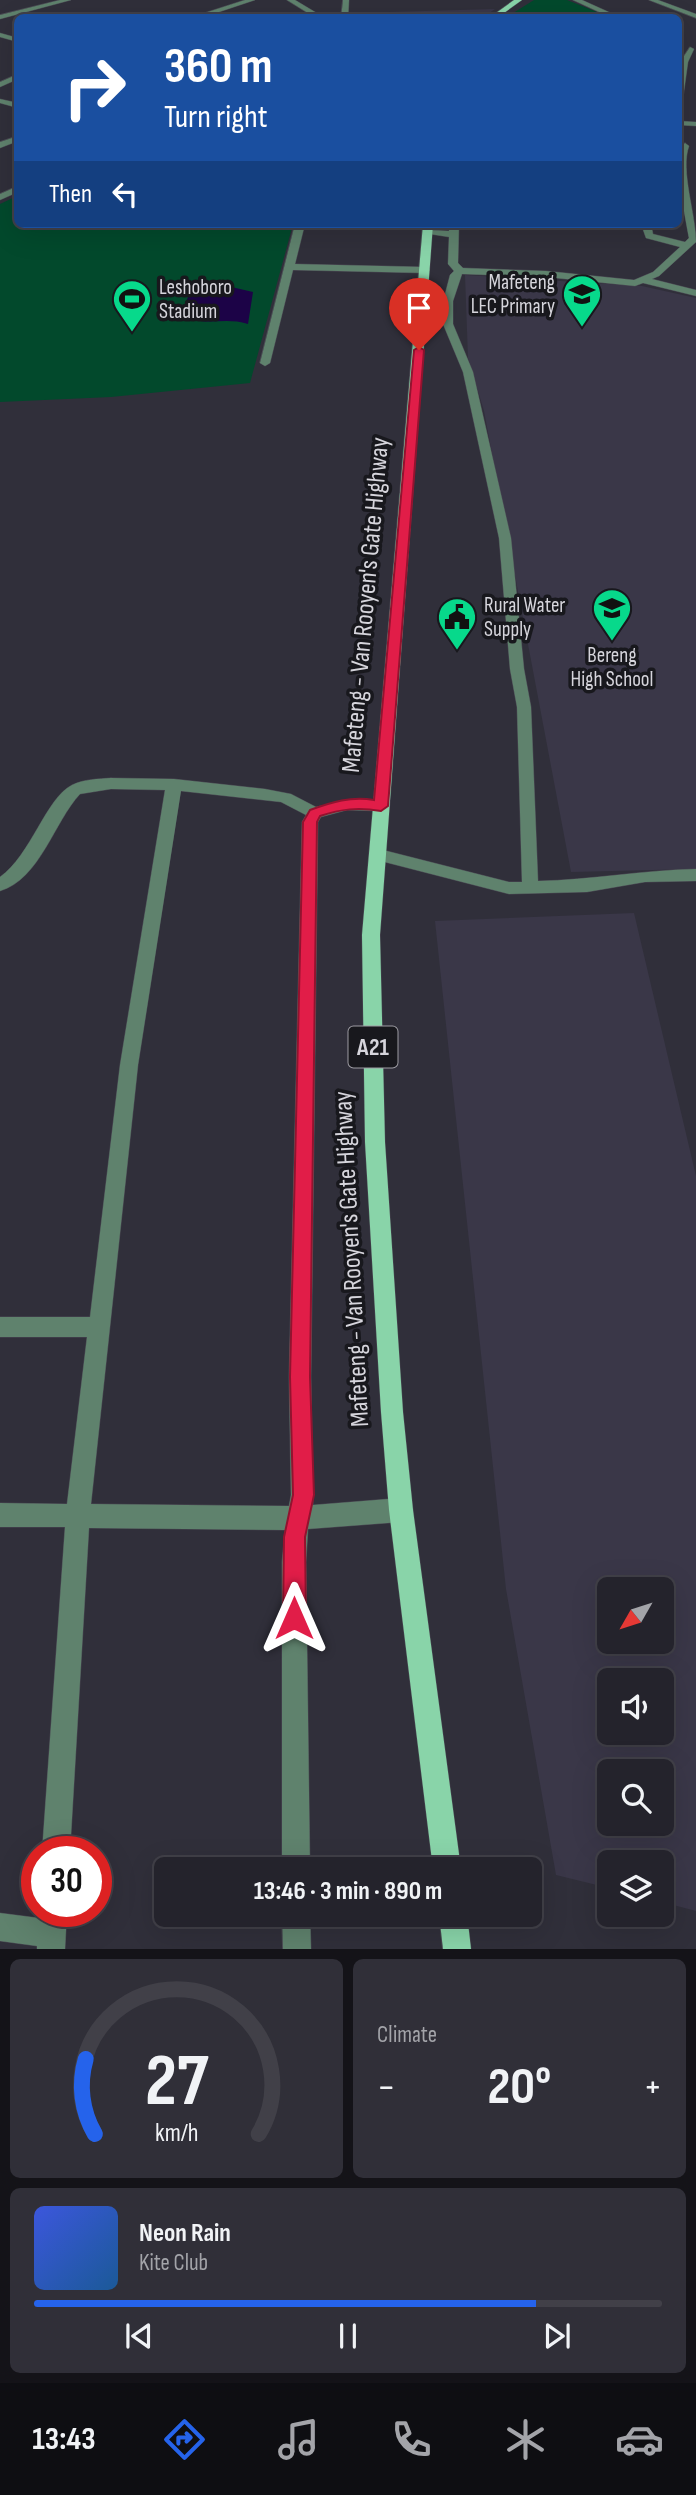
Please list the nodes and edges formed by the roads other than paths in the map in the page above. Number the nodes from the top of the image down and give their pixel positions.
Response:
1 (68, 0) edge
2 (252, 0) edge
3 (290, 0) edge
4 (519, 0) edge
5 (576, 0) edge
6 (652, 0) edge
7 (205, 14) edge
8 (316, 14) edge
9 (498, 14) edge
10 (609, 14) edge
11 (696, 16) edge
12 (0, 17) edge
13 (693, 50) edge
14 (682, 76) edge
15 (682, 140) edge
16 (685, 146) junction
17 (696, 150) edge
18 (682, 154) edge
19 (682, 163) edge
20 (299, 228) edge
21 (428, 228) edge
22 (647, 228) edge
23 (454, 229) edge
24 (684, 246) junction
25 (292, 267) junction
26 (425, 270) junction
27 (460, 271) junction
28 (646, 281) junction
29 (696, 293) edge
30 (422, 300) junction
31 (447, 301) junction
32 (265, 363) dead end
33 (174, 784) junction
34 (381, 806) junction
35 (315, 813) junction
36 (379, 855) junction
37 (696, 875) edge
38 (0, 886) edge
39 (530, 887) junction
40 (100, 1326) junction
41 (0, 1327) edge
42 (401, 1510) junction
43 (78, 1514) junction
44 (0, 1515) edge
45 (298, 1518) junction
46 (57, 1836) edge
47 (296, 1857) edge
48 (445, 1857) edge
49 (0, 1927) edge
50 (296, 1927) edge
51 (454, 1927) edge
52 (52, 1931) edge
53 (297, 1949) edge
54 (457, 1949) edge

1 - 12 street
2 - 7 street
3 - 8 street
4 - 9 main road
5 - 10 street
6 - 11 street
13 - 14 street
15 - 16 street
16 - 17 street
16 - 18 street
19 - 24 street
20 - 25 street
21 - 23 street
21 - 26 main road, Mafeteng - Van Rooyen's Gate Highway / A21
22 - 24 street
23 - 27 street
24 - 28 street
25 - 26 street
25 - 32 street
26 - 30 main road, Mafeteng - Van Rooyen's Gate Highway / A21
27 - 28 street
27 - 31 street
28 - 29 street
30 - 31 street
30 - 34 main road, Mafeteng - Van Rooyen's Gate Highway / A21
31 - 39 street
33 - 35 street
33 - 38 street
33 - 40 street
34 - 35 street
34 - 36 main road, Mafeteng - Van Rooyen's Gate Highway / A21
35 - 45 street
36 - 39 street
36 - 42 main road, Mafeteng - Van Rooyen's Gate Highway / A21
37 - 39 street
40 - 41 street
40 - 43 street
42 - 45 street
42 - 48 main road, Mafeteng - Van Rooyen's Gate Highway / A21
43 - 44 street
43 - 45 street
43 - 46 street
45 - 47 street
49 - 52 street
50 - 53 street
51 - 54 main road

